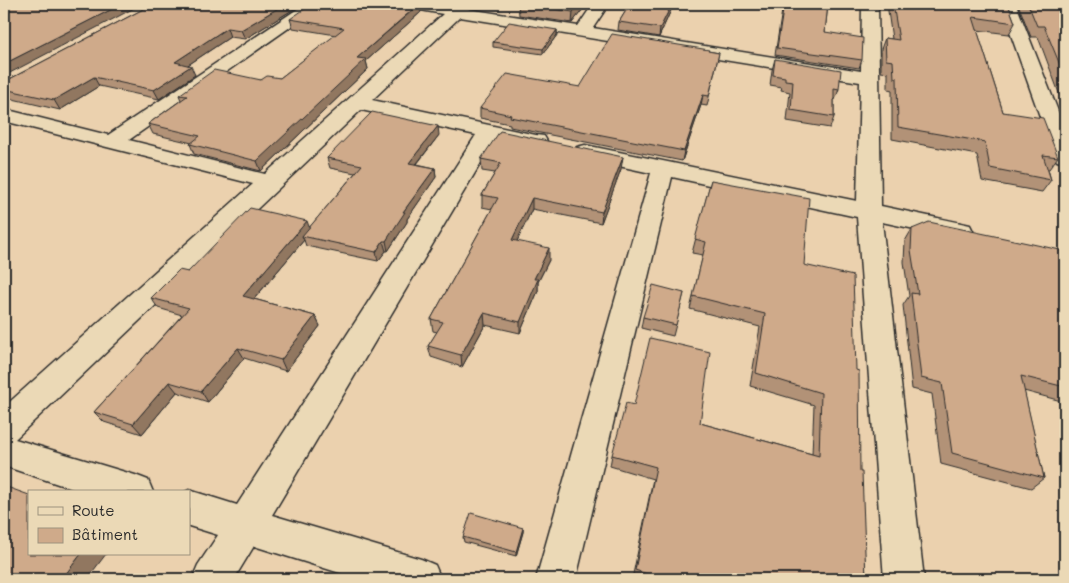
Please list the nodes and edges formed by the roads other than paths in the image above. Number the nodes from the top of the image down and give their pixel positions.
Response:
1 (315, 4) edge
2 (410, 4) edge
3 (602, 4) edge
4 (870, 4) edge
5 (1008, 4) edge
6 (460, 7) edge
7 (582, 32) junction
8 (870, 78) junction
9 (356, 103) junction
10 (1056, 110) edge
11 (4, 115) edge
12 (489, 131) junction
13 (112, 142) junction
14 (1065, 156) edge
15 (664, 168) junction
16 (271, 182) junction
17 (869, 212) junction
18 (981, 236) edge
19 (4, 428) edge
20 (4, 452) edge
21 (128, 490) edge
22 (190, 508) edge
23 (245, 526) junction
24 (212, 579) edge
25 (421, 579) edge
26 (556, 579) edge
27 (904, 579) edge

1 - 13 street
2 - 6 street
3 - 7 street
4 - 8 street
5 - 10 street
6 - 7 street
6 - 9 street
7 - 8 street
8 - 17 street
9 - 12 street
9 - 16 street
10 - 14 street
11 - 13 street
12 - 15 street
12 - 23 street
13 - 16 street
15 - 17 street
15 - 26 street
16 - 19 street
17 - 18 street
17 - 27 street
20 - 21 street
22 - 23 street
23 - 24 street
23 - 25 street

